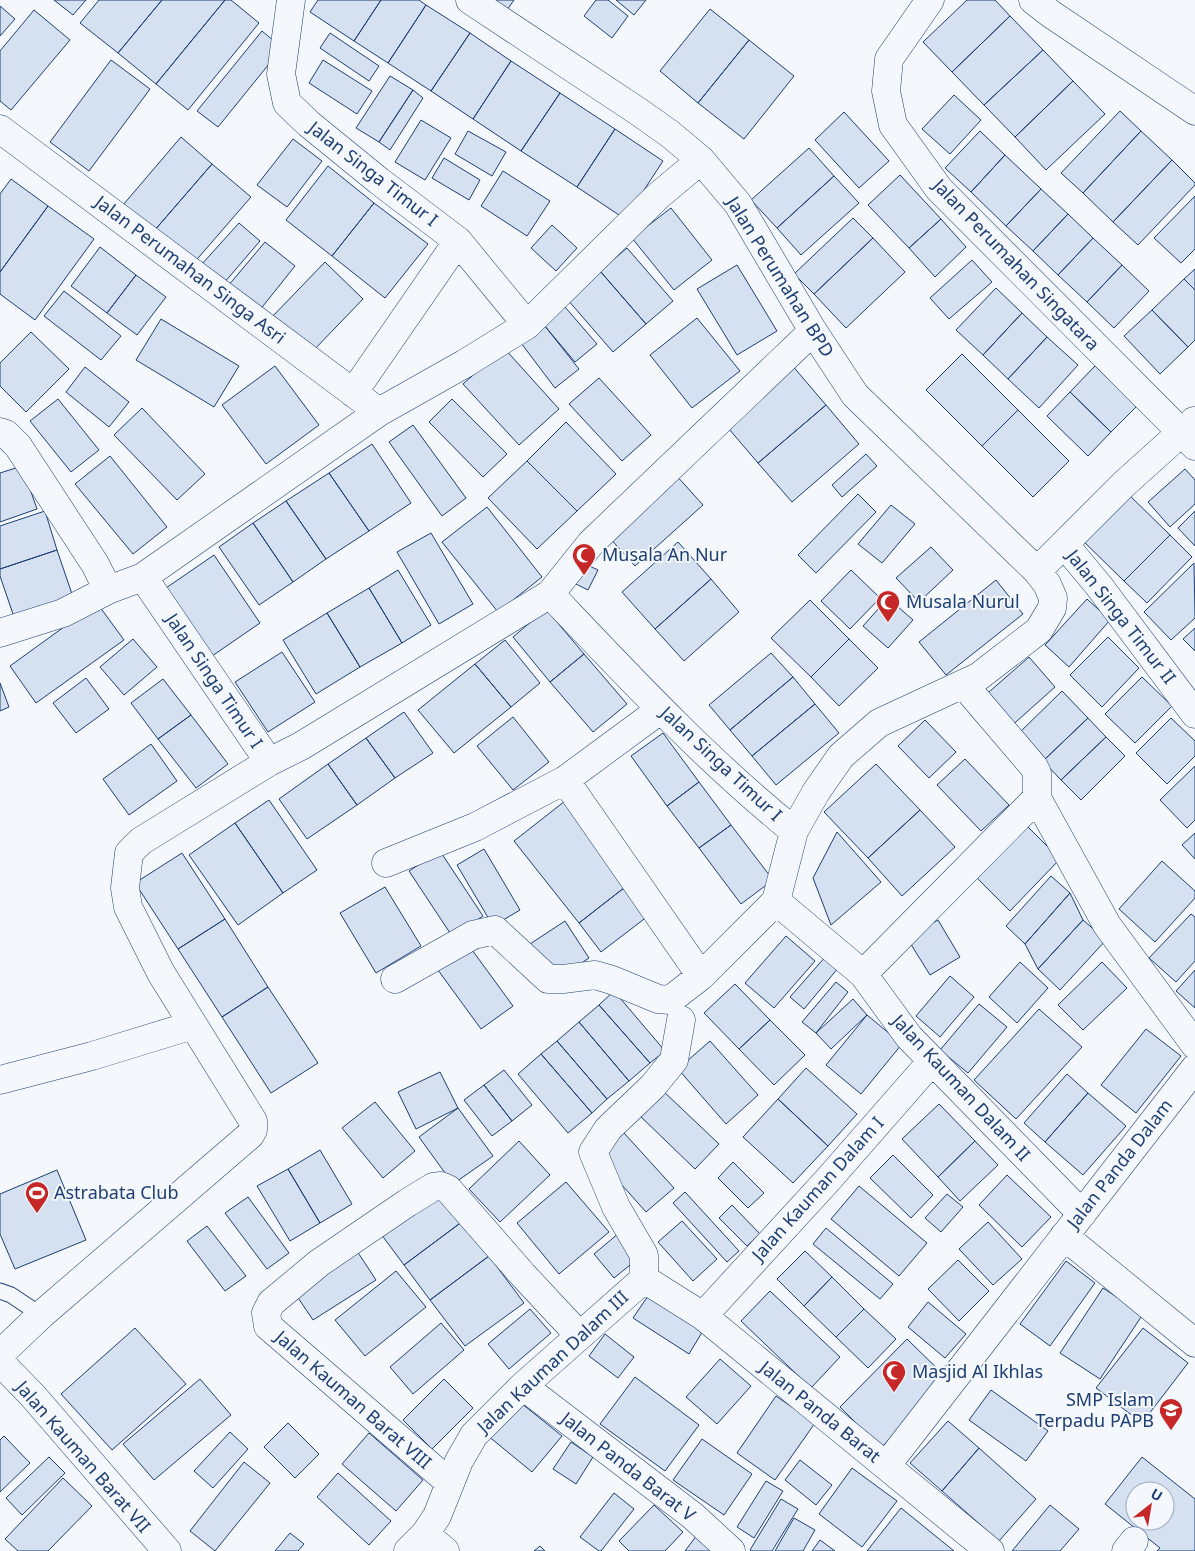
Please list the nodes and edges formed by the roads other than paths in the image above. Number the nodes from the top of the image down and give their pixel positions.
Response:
1 (291, 0) edge
2 (470, 0) edge
3 (930, 0) edge
4 (1033, 0) edge
5 (1195, 111) edge
6 (0, 129) edge
7 (701, 160) junction
8 (458, 241) junction
9 (527, 325) junction
10 (813, 331) junction
11 (353, 392) junction
12 (379, 412) junction
13 (0, 432) edge
14 (1190, 433) edge
15 (1070, 552) junction
16 (1037, 571) junction
17 (143, 576) junction
18 (108, 590) junction
19 (550, 594) junction
20 (0, 634) edge
21 (964, 684) junction
22 (660, 710) junction
23 (1195, 714) edge
24 (269, 762) junction
25 (565, 780) junction
26 (1037, 798) junction
27 (794, 831) junction
28 (386, 863) dead end
29 (776, 901) junction
30 (862, 974) junction
31 (701, 976) junction
32 (395, 979) dead end
33 (681, 1020) dead end
34 (193, 1024) junction
35 (1195, 1045) edge
36 (932, 1061) junction
37 (1195, 1068) edge
38 (0, 1080) edge
39 (1082, 1214) junction
40 (1064, 1236) junction
41 (644, 1279) junction
42 (0, 1291) edge
43 (41, 1314) junction
44 (703, 1316) junction
45 (579, 1335) junction
46 (1195, 1343) edge
47 (0, 1354) edge
48 (0, 1362) edge
49 (523, 1386) junction
50 (886, 1466) junction
51 (450, 1484) junction
52 (426, 1545) edge
53 (167, 1551) edge
54 (731, 1551) edge
55 (990, 1551) edge

1 - 8 street, Jalan Singa Timur I
2 - 7 street, Jalan Perumahan BPD
3 - 14 street, Jalan Perumahan Singatara
4 - 5 street
6 - 11 street, Jalan Perumahan Singa Asri
7 - 9 street
7 - 10 street, Jalan Perumahan BPD
8 - 9 street, Jalan Singa Timur I
8 - 11 street
9 - 12 street
10 - 16 street, Jalan Perumahan BPD
10 - 19 street, Jalan Singa Timur I
11 - 12 street, Jalan Perumahan Singa Asri
12 - 17 street
13 - 18 street
14 - 15 street
15 - 16 street
15 - 23 street, Jalan Singa Timur II
16 - 21 street, Jalan Perumahan BPD
17 - 18 street
17 - 24 street, Jalan Singa Timur I
18 - 20 street
19 - 22 street, Jalan Singa Timur I
19 - 24 street, Jalan Singa Timur I
21 - 26 street
21 - 27 street, Jalan Singa Timur I
22 - 25 street
22 - 27 street, Jalan Singa Timur I
24 - 34 street
25 - 28 street
25 - 31 street
26 - 30 street
26 - 35 street
27 - 29 street
29 - 30 street, Jalan Kauman Dalam II
29 - 31 street
30 - 36 street, Jalan Kauman Dalam II
31 - 32 street
33 - 41 street
34 - 38 street
34 - 43 street
36 - 39 street, Jalan Kauman Dalam II
36 - 44 street, Jalan Kauman Dalam I
37 - 39 street, Jalan Panda Dalam
39 - 40 street, Jalan Panda Dalam
40 - 46 street
40 - 50 street, Jalan Panda Dalam
41 - 44 street, Jalan Panda Barat
41 - 45 street, Jalan Kauman Dalam III
42 - 43 lane
43 - 47 street
44 - 50 street, Jalan Panda Barat
45 - 49 street, Jalan Kauman Dalam III
45 - 51 street, Jalan Kauman Barat VIII
48 - 53 street, Jalan Kauman Barat VII
49 - 51 street, Jalan Kauman Dalam III
49 - 54 street, Jalan Panda Barat V
50 - 55 street, Jalan Panda Barat
51 - 52 street, Jalan Kauman Dalam III

